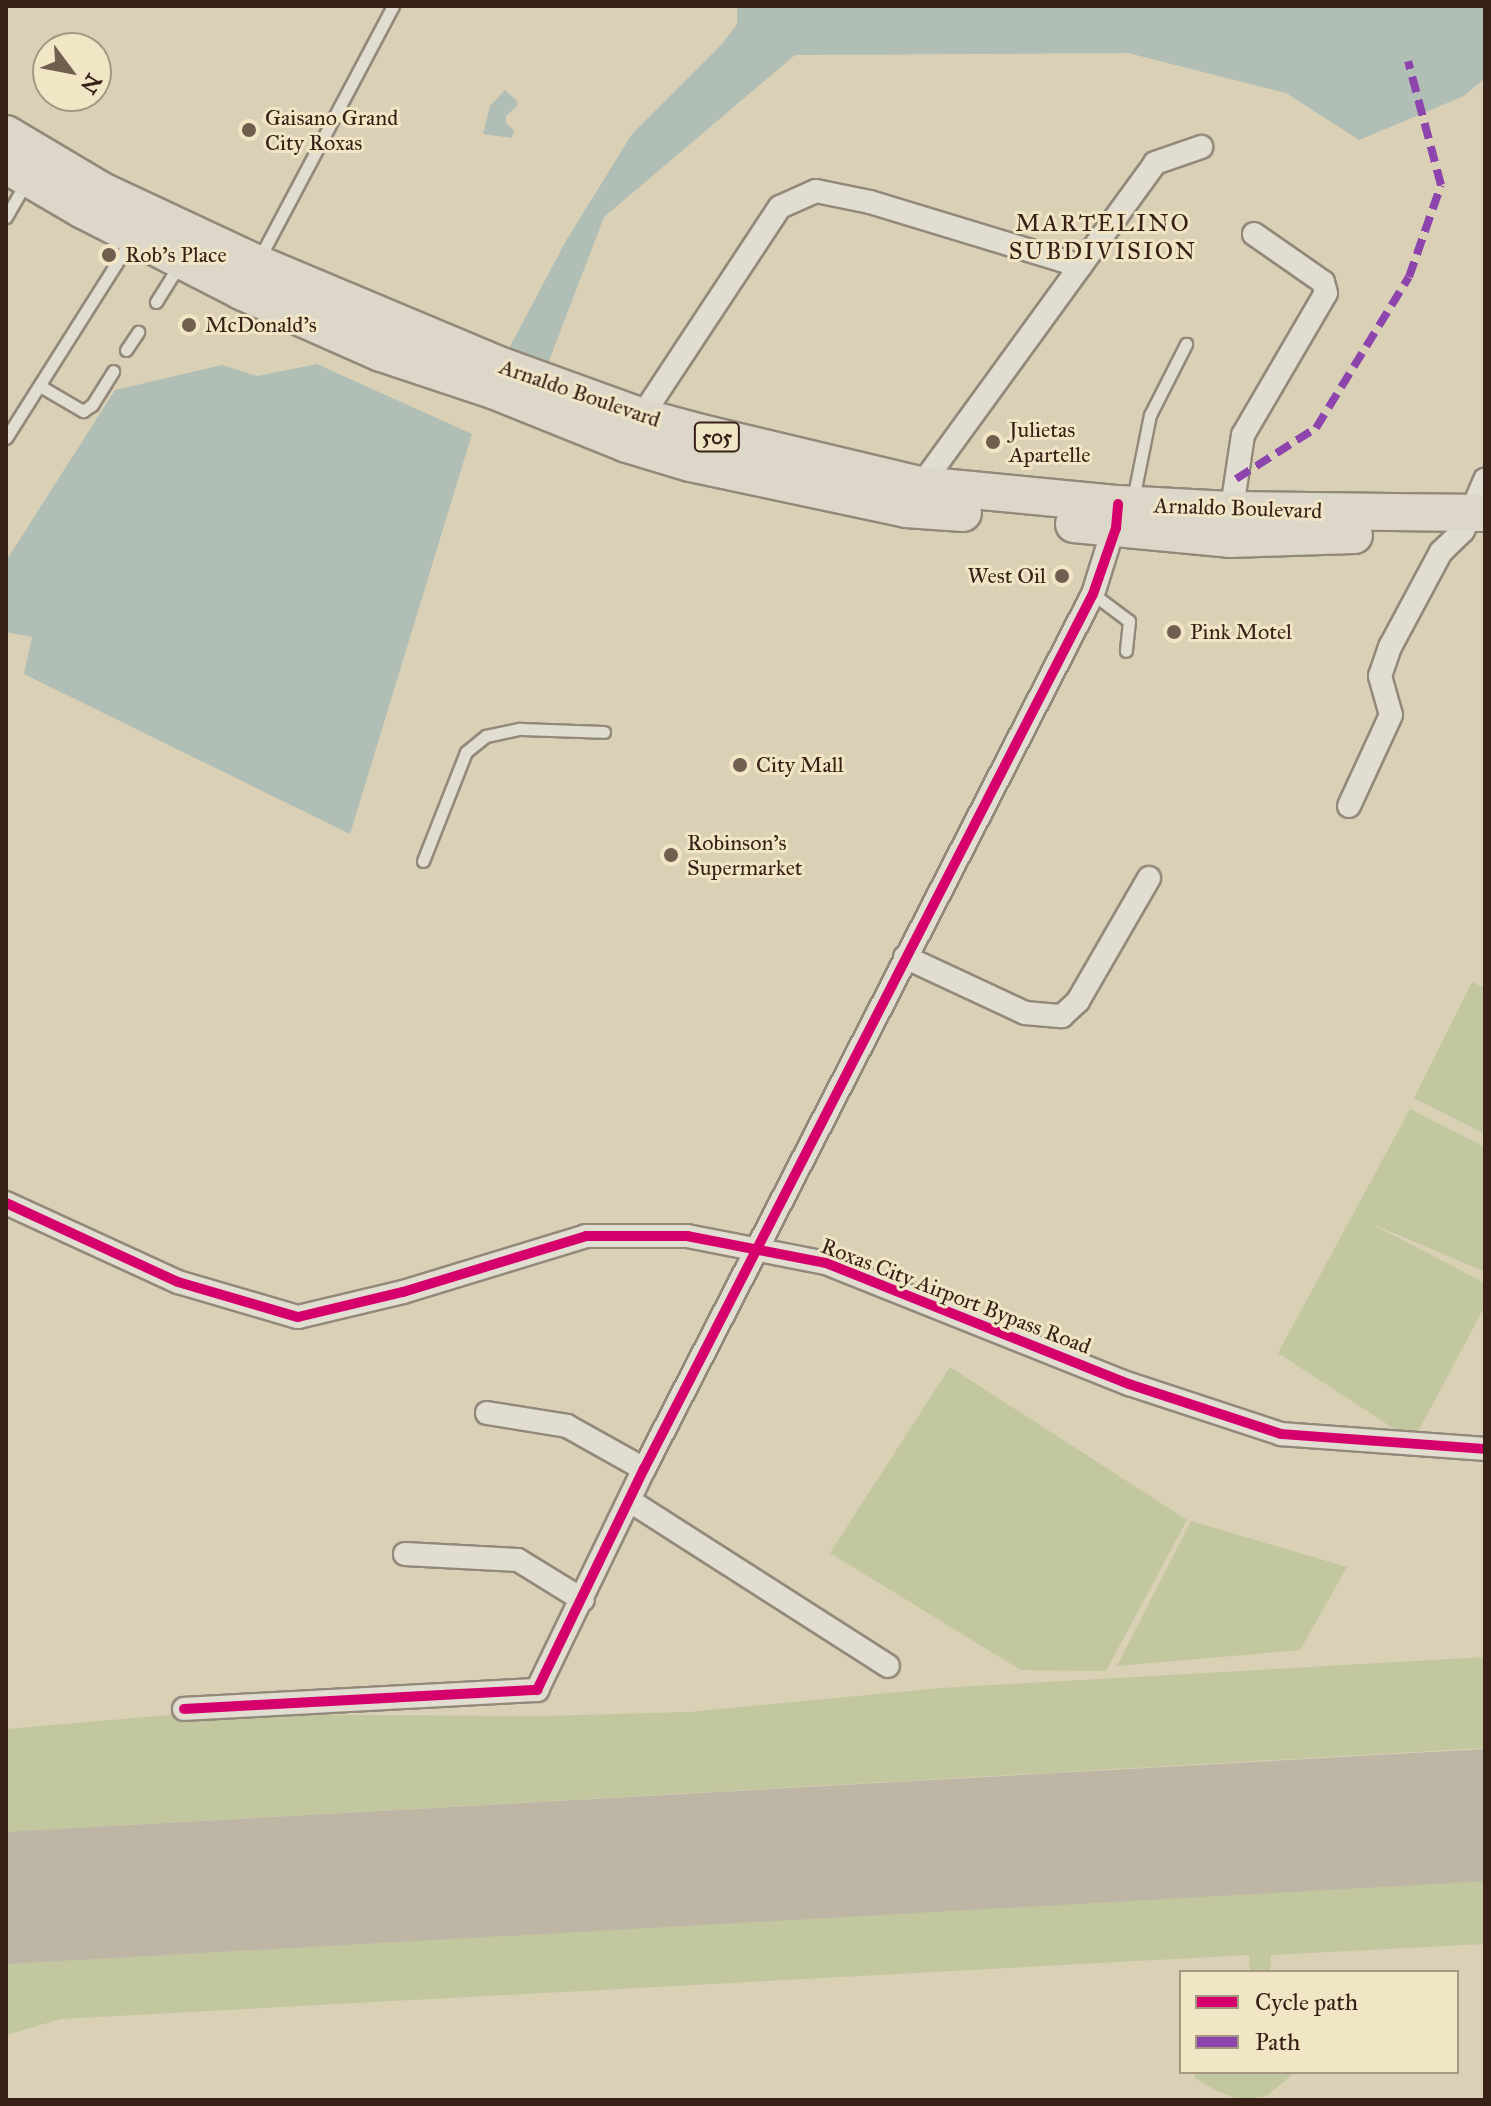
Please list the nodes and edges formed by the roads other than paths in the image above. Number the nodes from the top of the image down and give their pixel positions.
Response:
1 (393, 6) edge
2 (6, 134) edge
3 (1201, 147) dead end
4 (17, 172) edge
5 (6, 217) edge
6 (1254, 234) dead end
7 (134, 236) junction
8 (182, 261) junction
9 (1080, 266) junction
10 (249, 277) junction
11 (156, 302) dead end
12 (138, 332) dead end
13 (1186, 344) dead end
14 (126, 350) dead end
15 (113, 371) dead end
16 (40, 386) junction
17 (633, 430) junction
18 (6, 438) edge
19 (1485, 480) edge
20 (913, 497) junction
21 (1122, 512) junction
22 (1475, 522) edge
23 (1230, 524) junction
24 (1093, 594) junction
25 (1126, 651) dead end
26 (604, 732) dead end
27 (1349, 806) dead end
28 (423, 861) dead end
29 (1149, 878) dead end
30 (905, 957) junction
31 (6, 1203) edge
32 (487, 1413) dead end
33 (1485, 1449) edge
34 (644, 1469) junction
35 (630, 1501) junction
36 (405, 1554) dead end
37 (583, 1600) junction
38 (888, 1666) dead end
39 (184, 1709) dead end

1 - 10 lane
2 - 10 highway, Arnaldo Boulevard / 505
3 - 9 street
4 - 5 lane
4 - 7 highway, Arnaldo Boulevard / 505
6 - 23 street
7 - 8 highway, Arnaldo Boulevard / 505
7 - 16 lane
8 - 10 highway, Arnaldo Boulevard / 505
8 - 11 lane
9 - 17 street
9 - 20 street
10 - 17 highway, Arnaldo Boulevard / 505
12 - 14 lane
13 - 21 lane
15 - 16 lane
16 - 18 lane
17 - 20 highway, Arnaldo Boulevard / 505
19 - 22 street
20 - 21 highway, Arnaldo Boulevard / 505
21 - 23 highway, Arnaldo Boulevard / 505
21 - 24 street
22 - 23 highway, Arnaldo Boulevard / 505
22 - 27 street
24 - 25 lane
24 - 30 street
26 - 28 lane
29 - 30 street
30 - 34 street
31 - 33 street, Roxas City Airport Bypass Road
32 - 34 street
34 - 35 street
35 - 37 street
35 - 38 street
36 - 37 street
37 - 39 street

